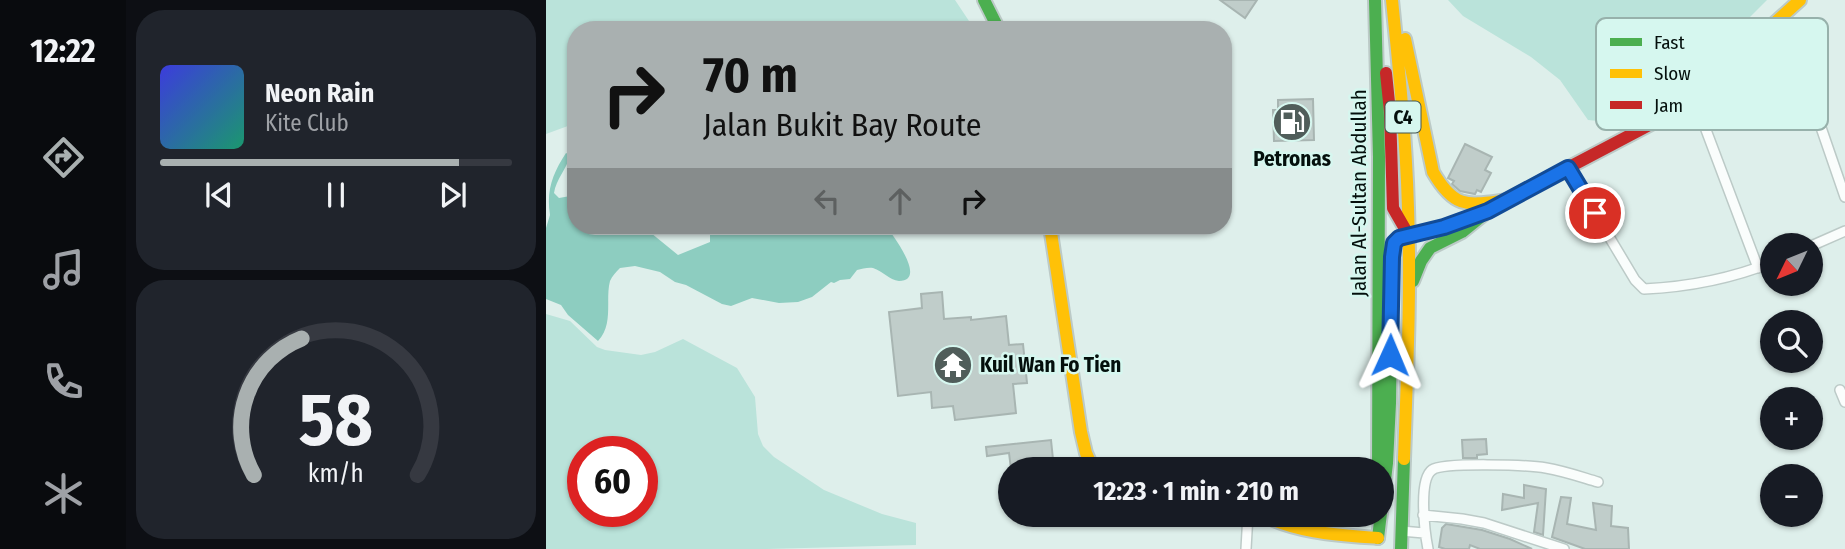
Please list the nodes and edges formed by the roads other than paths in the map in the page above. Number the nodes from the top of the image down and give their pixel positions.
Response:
1 (984, 0) edge
2 (1376, 0) edge
3 (1394, 0) edge
4 (1800, 0) edge
5 (1780, 18) edge
6 (994, 21) edge
7 (1646, 130) edge
8 (1706, 130) edge
9 (1822, 130) edge
10 (1568, 168) junction
11 (1845, 197) edge
12 (1508, 200) junction
13 (1488, 211) junction
14 (1845, 231) edge
15 (1051, 235) edge
16 (1409, 235) junction
17 (1824, 240) edge
18 (1758, 268) joint
19 (1409, 292) junction
20 (1840, 390) dead end
21 (1845, 402) edge
22 (1087, 457) edge
23 (1378, 457) edge
24 (1598, 482) dead end
25 (1423, 516) junction
26 (1247, 527) edge
27 (1296, 527) edge
28 (1401, 531) junction
29 (1424, 533) junction
30 (1378, 544) edge
31 (1246, 549) edge
32 (1401, 549) edge
33 (1428, 549) edge
34 (1564, 549) edge

1 - 6 main road
2 - 16 main road
2 - 23 main road, Jalan Al-Sultan Abdullah / C4
3 - 12 main road
3 - 16 main road, Jalan Al-Sultan Abdullah / C4
4 - 5 main road
7 - 10 main road
8 - 18 street
9 - 11 street
10 - 12 main road
10 - 18 street
12 - 13 main road
13 - 16 main road
13 - 19 main road
14 - 17 street
15 - 22 main road
16 - 19 main road, Jalan Al-Sultan Abdullah / C4
16 - 30 main road
19 - 28 main road, Jalan Al-Sultan Abdullah / C4
20 - 21 street
24 - 25 street
25 - 29 street
25 - 34 street
26 - 31 street
27 - 30 main road
28 - 29 street
28 - 32 main road, Jalan Al-Sultan Abdullah / C4
29 - 33 street

